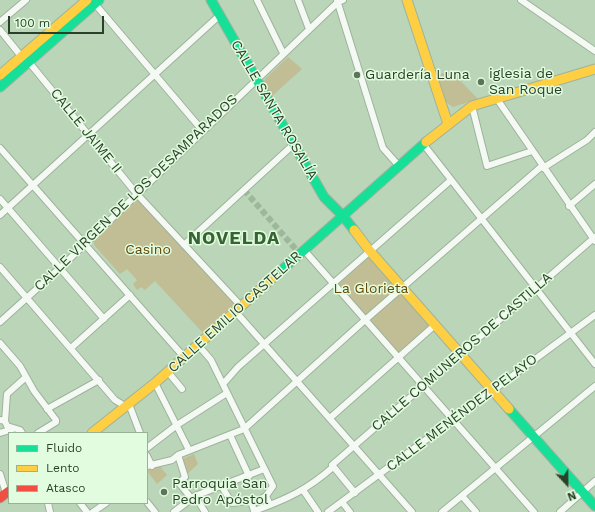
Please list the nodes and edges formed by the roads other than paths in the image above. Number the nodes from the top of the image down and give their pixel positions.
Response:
1 (26, 0) edge
2 (211, 0) edge
3 (257, 0) edge
4 (298, 0) edge
5 (407, 0) edge
6 (521, 0) edge
7 (94, 1) edge
8 (339, 1) edge
9 (220, 15) junction
10 (0, 22) edge
11 (309, 29) junction
12 (0, 30) edge
13 (595, 52) edge
14 (283, 53) junction
15 (25, 59) junction
16 (595, 69) edge
17 (155, 74) junction
18 (0, 75) edge
19 (257, 79) junction
20 (0, 87) edge
21 (497, 99) junction
22 (472, 106) junction
23 (448, 124) junction
24 (202, 130) junction
25 (595, 132) edge
26 (88, 134) junction
27 (294, 144) junction
28 (424, 145) junction
29 (0, 148) edge
30 (532, 152) junction
31 (399, 166) junction
32 (543, 167) junction
33 (451, 180) junction
34 (595, 184) edge
35 (33, 185) junction
36 (136, 193) junction
37 (0, 199) edge
38 (569, 206) junction
39 (8, 208) junction
40 (0, 215) edge
41 (343, 216) junction
42 (482, 219) junction
43 (594, 239) edge
44 (84, 243) junction
45 (184, 244) junction
46 (304, 250) junction
47 (370, 251) junction
48 (0, 267) edge
49 (60, 267) junction
50 (333, 284) junction
51 (403, 288) junction
52 (536, 288) junction
53 (130, 295) junction
54 (26, 297) junction
55 (238, 309) junction
56 (595, 315) edge
57 (104, 319) junction
58 (365, 320) junction
59 (0, 322) edge
60 (435, 324) junction
61 (571, 333) junction
62 (0, 343) edge
63 (198, 345) junction
64 (265, 345) junction
65 (71, 348) junction
66 (460, 353) junction
67 (184, 357) junction
68 (398, 357) junction
69 (595, 364) edge
70 (168, 372) junction
71 (26, 377) junction
72 (99, 380) junction
73 (298, 382) junction
74 (155, 383) junction
75 (223, 384) junction
76 (423, 385) junction
77 (595, 386) edge
78 (182, 389) dead end
79 (493, 390) junction
80 (226, 393) junction
81 (115, 400) junction
82 (127, 405) junction
83 (47, 409) junction
84 (110, 417) junction
85 (330, 418) junction
86 (453, 420) junction
87 (3, 421) edge
88 (176, 425) junction
89 (12, 429) junction
90 (244, 429) junction
91 (96, 431) edge
92 (21, 432) edge
93 (42, 432) edge
94 (140, 432) edge
95 (0, 433) edge
96 (230, 435) junction
97 (533, 436) junction
98 (354, 446) junction
99 (148, 447) edge
100 (189, 450) junction
101 (178, 455) junction
102 (150, 466) edge
103 (332, 466) junction
104 (495, 468) junction
105 (264, 469) junction
106 (0, 474) edge
107 (379, 475) junction
108 (248, 476) junction
109 (595, 481) edge
110 (222, 487) junction
111 (303, 490) junction
112 (355, 492) junction
113 (582, 492) junction
114 (5, 494) edge
115 (266, 496) junction
116 (462, 496) junction
117 (193, 497) junction
118 (342, 502) junction
119 (148, 503) edge
120 (81, 504) edge
121 (105, 504) edge
122 (252, 504) junction
123 (270, 505) junction
124 (595, 506) edge
125 (87, 512) edge
126 (93, 512) edge
127 (155, 512) edge
128 (174, 512) edge
129 (206, 512) edge
130 (255, 512) edge
131 (318, 512) edge
132 (328, 512) edge
133 (350, 512) edge
134 (412, 512) edge
135 (442, 512) edge
136 (476, 512) edge
137 (534, 512) edge
138 (560, 512) edge

1 - 10 street
2 - 9 street, CALLE SANTA ROSALÍA
3 - 14 street
4 - 11 street
5 - 23 street
6 - 13 street
7 - 15 street
7 - 17 street
8 - 11 street, CALLE VIRGEN DE LOS DESAMPARADOS
8 - 31 street
9 - 17 street
9 - 19 street, CALLE SANTA ROSALÍA
11 - 14 street, CALLE VIRGEN DE LOS DESAMPARADOS
12 - 15 street, CALLE JAIME II
14 - 19 street, CALLE VIRGEN DE LOS DESAMPARADOS
15 - 18 street
15 - 20 street
15 - 26 street, CALLE JAIME II
16 - 21 street
17 - 24 street
17 - 26 street
19 - 24 street, CALLE VIRGEN DE LOS DESAMPARADOS
19 - 27 street, CALLE SANTA ROSALÍA
21 - 22 street
21 - 30 street
22 - 23 street, CALLE EMILIO CASTELAR
22 - 30 street
23 - 28 street, CALLE EMILIO CASTELAR
24 - 36 street, CALLE VIRGEN DE LOS DESAMPARADOS
25 - 32 street
26 - 35 street
26 - 36 street, CALLE JAIME II
27 - 41 street, CALLE SANTA ROSALÍA
27 - 45 street
28 - 31 street, CALLE EMILIO CASTELAR
28 - 33 street
29 - 35 street
30 - 32 street
31 - 41 street, CALLE EMILIO CASTELAR
32 - 38 street
32 - 42 street
33 - 42 street
33 - 47 street
34 - 38 street
35 - 39 street
35 - 44 street
36 - 44 street, CALLE VIRGEN DE LOS DESAMPARADOS
36 - 45 street, CALLE JAIME II
37 - 39 street
38 - 43 street
39 - 40 street
39 - 49 street
41 - 46 street, CALLE EMILIO CASTELAR
41 - 47 street, CALLE SANTA ROSALÍA
42 - 51 street
42 - 52 street
43 - 52 street, CALLE COMUNEROS DE CASTILLA
44 - 49 street, CALLE VIRGEN DE LOS DESAMPARADOS
44 - 53 street
45 - 55 street, CALLE JAIME II
46 - 50 street
46 - 55 street, CALLE EMILIO CASTELAR
47 - 50 street
47 - 51 street
48 - 54 street
49 - 54 street, CALLE VIRGEN DE LOS DESAMPARADOS
49 - 57 street
50 - 58 street
50 - 64 street
51 - 58 street
51 - 60 street
52 - 61 street
52 - 66 street, CALLE COMUNEROS DE CASTILLA
53 - 57 street
53 - 67 street
54 - 59 street, CALLE VIRGEN DE LOS DESAMPARADOS
54 - 65 street
55 - 63 street, CALLE EMILIO CASTELAR
55 - 64 street, CALLE JAIME II
56 - 61 street, CALLE MENÉNDEZ PELAYO
57 - 65 street
58 - 68 street
58 - 73 street
60 - 66 street
60 - 68 street
61 - 69 street
61 - 79 street, CALLE MENÉNDEZ PELAYO
62 - 71 street
63 - 67 street, CALLE EMILIO CASTELAR
63 - 75 street
64 - 73 street, CALLE JAIME II
64 - 75 street
65 - 72 street
66 - 76 street, CALLE COMUNEROS DE CASTILLA
66 - 79 street
67 - 70 street, CALLE EMILIO CASTELAR
68 - 76 street
68 - 85 street
70 - 74 street, CALLE EMILIO CASTELAR
70 - 78 street
71 - 83 street
71 - 87 street
72 - 81 street
72 - 83 street
73 - 85 street, CALLE JAIME II
73 - 90 street
74 - 82 street, CALLE EMILIO CASTELAR
74 - 88 street
75 - 80 street
76 - 86 street
76 - 98 street, CALLE COMUNEROS DE CASTILLA
77 - 97 street
79 - 86 street, CALLE MENÉNDEZ PELAYO
79 - 97 street
80 - 88 street
80 - 90 street
81 - 82 street
81 - 84 street
82 - 84 street, CALLE EMILIO CASTELAR
82 - 94 street
83 - 93 street
84 - 91 street, CALLE EMILIO CASTELAR
85 - 98 street, CALLE JAIME II
86 - 104 street
86 - 107 street, CALLE MENÉNDEZ PELAYO
87 - 89 street
88 - 99 street
88 - 100 street
89 - 92 street
89 - 95 street
90 - 96 street
90 - 105 street
96 - 100 street
96 - 108 street
97 - 104 street
97 - 113 street
98 - 103 street, CALLE COMUNEROS DE CASTILLA
98 - 107 street, CALLE JAIME II
100 - 101 street
101 - 102 street
101 - 117 street
103 - 111 street, CALLE COMUNEROS DE CASTILLA
103 - 112 street
104 - 116 street
104 - 137 street
105 - 108 street
105 - 115 street
106 - 114 street
107 - 112 street, CALLE MENÉNDEZ PELAYO
107 - 134 street, CALLE JAIME II
108 - 110 street
109 - 113 street
110 - 117 street
110 - 122 street
111 - 123 street, CALLE COMUNEROS DE CASTILLA
111 - 131 street
112 - 118 street, CALLE MENÉNDEZ PELAYO
113 - 124 street
113 - 138 street
115 - 122 street
115 - 123 street
116 - 135 street
116 - 136 street
117 - 128 street
117 - 129 street
118 - 132 street, CALLE MENÉNDEZ PELAYO
118 - 133 street
119 - 127 street
120 - 125 street
121 - 126 street
122 - 130 street
123 - 130 street, CALLE COMUNEROS DE CASTILLA

